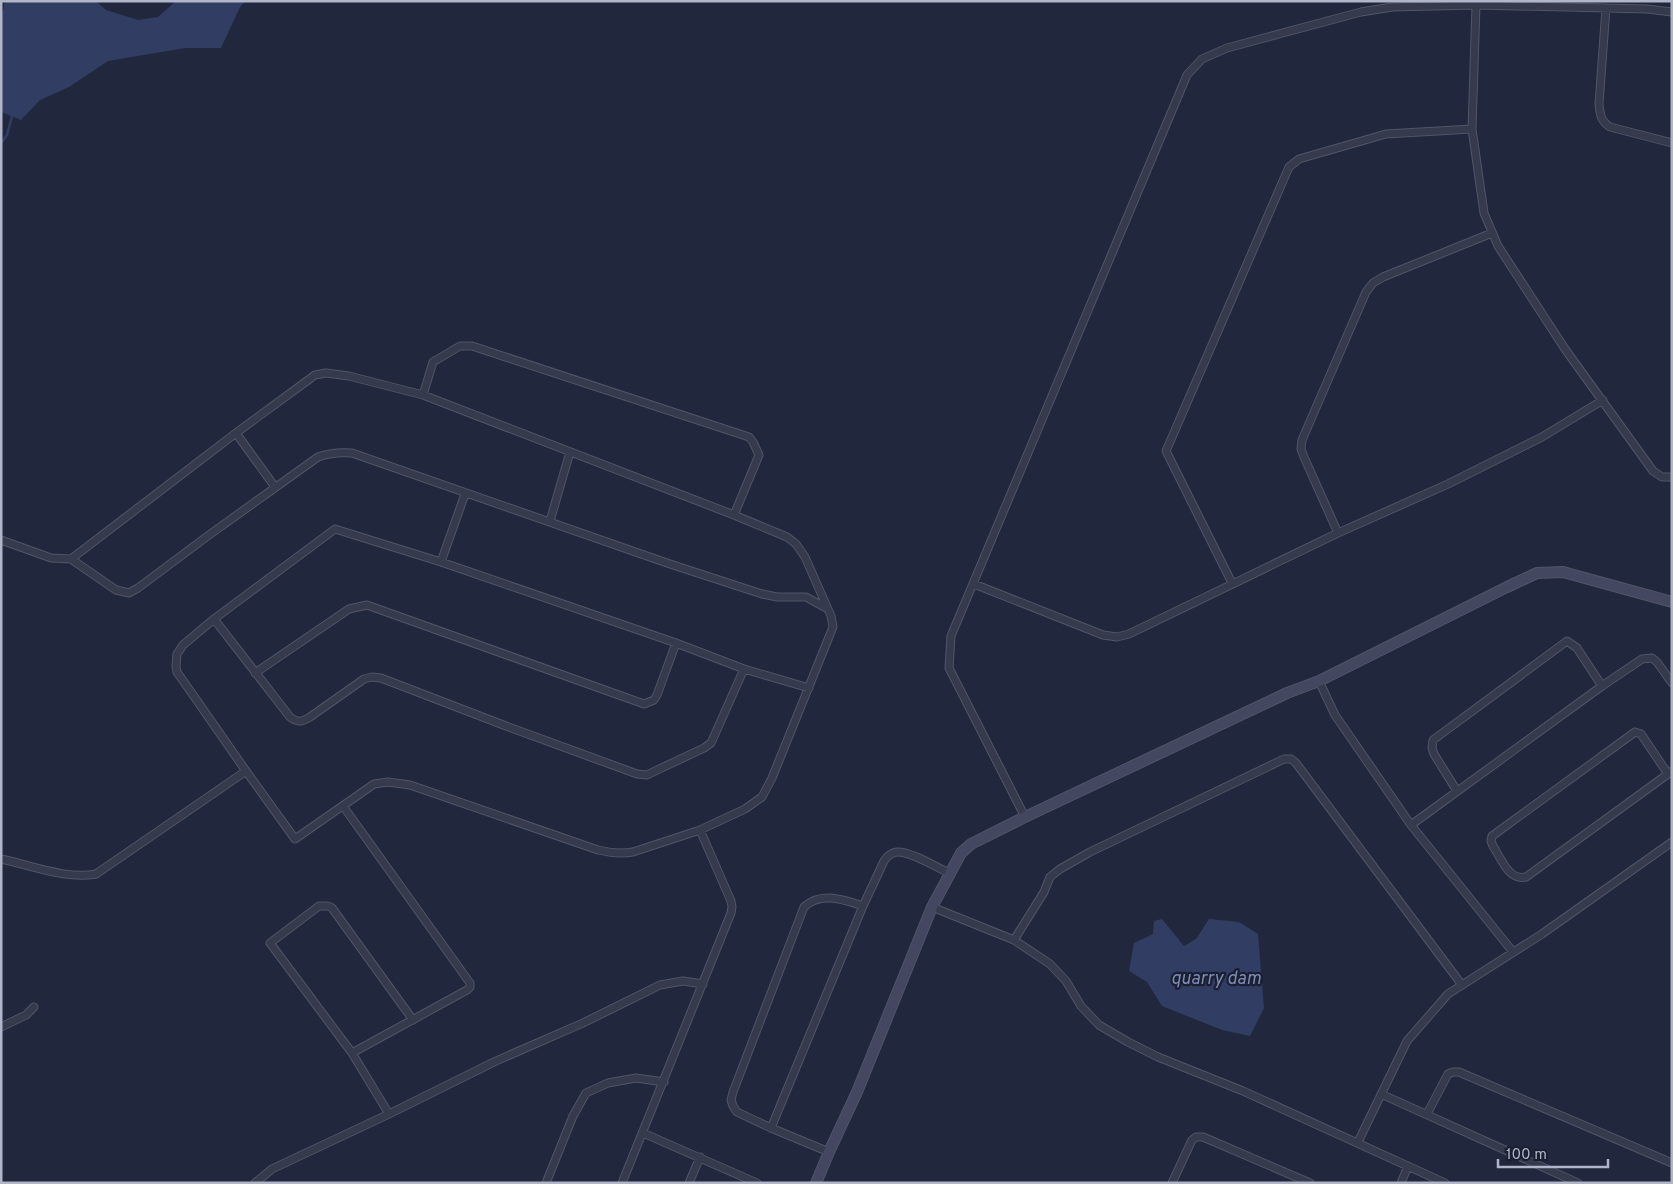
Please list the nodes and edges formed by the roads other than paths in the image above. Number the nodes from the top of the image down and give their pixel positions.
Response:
1 (1476, 5) junction
2 (1606, 8) junction
3 (1672, 12) edge
4 (1472, 130) junction
5 (1672, 143) edge
6 (1492, 234) junction
7 (423, 395) junction
8 (1603, 400) junction
9 (236, 433) junction
10 (570, 452) junction
11 (1672, 477) edge
12 (275, 487) junction
13 (465, 494) junction
14 (734, 514) junction
15 (550, 521) junction
16 (1338, 533) junction
17 (1, 540) edge
18 (71, 559) junction
19 (441, 562) junction
20 (1232, 583) junction
21 (974, 584) junction
22 (1672, 602) edge
23 (828, 609) junction
24 (214, 619) junction
25 (676, 643) junction
26 (744, 669) junction
27 (255, 673) junction
28 (1319, 681) junction
29 (1672, 683) edge
30 (1602, 686) junction
31 (809, 688) junction
32 (246, 771) junction
33 (1670, 773) edge
34 (1458, 791) junction
35 (343, 806) junction
36 (1025, 817) junction
37 (1411, 824) junction
38 (700, 830) junction
39 (1672, 842) edge
40 (1, 859) edge
41 (949, 873) junction
42 (863, 906) junction
43 (932, 907) junction
44 (1014, 940) junction
45 (1513, 952) junction
46 (703, 984) junction
47 (1462, 985) junction
48 (34, 1007) dead end
49 (413, 1020) junction
50 (1, 1027) edge
51 (352, 1053) junction
52 (664, 1082) junction
53 (1381, 1094) junction
54 (389, 1114) junction
55 (1427, 1114) junction
56 (771, 1128) junction
57 (643, 1133) junction
58 (1358, 1142) junction
59 (829, 1152) junction
60 (700, 1157) junction
61 (1672, 1163) edge
62 (1408, 1166) junction
63 (1174, 1182) edge
64 (255, 1183) edge
65 (546, 1183) edge
66 (622, 1183) edge
67 (690, 1183) edge
68 (757, 1183) edge
69 (816, 1183) edge
70 (1310, 1183) edge
71 (1401, 1183) edge
72 (1445, 1183) edge
73 (1578, 1183) edge

1 - 2 street
1 - 4 street
1 - 21 street
2 - 3 street
2 - 5 street
4 - 6 street
4 - 20 street
6 - 8 street
6 - 16 street
7 - 9 street
7 - 10 street
7 - 14 street
8 - 11 street
8 - 16 street
9 - 12 street
9 - 18 street
10 - 14 street
10 - 15 street
12 - 13 street
12 - 18 street
13 - 15 street
13 - 19 street
14 - 23 street
15 - 23 street
16 - 20 street
17 - 18 street
19 - 24 street
19 - 25 street
20 - 21 street
21 - 36 street
22 - 28 street
23 - 31 street
24 - 27 street
24 - 32 street
25 - 26 street
25 - 27 street
26 - 27 street
26 - 31 street
28 - 36 street
28 - 37 street
29 - 30 street
30 - 34 street
30 - 34 street
31 - 38 street
32 - 35 street
32 - 40 street
33 - 33 street
34 - 37 street
35 - 38 street
35 - 49 street
36 - 41 street
37 - 45 street
38 - 46 street
39 - 45 street
41 - 42 street
41 - 43 street
42 - 56 street
42 - 56 street
43 - 44 street
43 - 59 street
44 - 47 street
44 - 58 street
45 - 47 street
46 - 52 street
46 - 54 street
47 - 53 street
48 - 50 street
49 - 51 street
49 - 51 street
51 - 54 street
52 - 57 street
52 - 65 street
53 - 55 street
53 - 58 street
54 - 64 street
55 - 61 street
55 - 73 street
56 - 59 street
57 - 60 street
57 - 66 street
58 - 62 street
59 - 69 street
60 - 67 street
60 - 68 street
62 - 71 street
62 - 72 street
63 - 70 street

